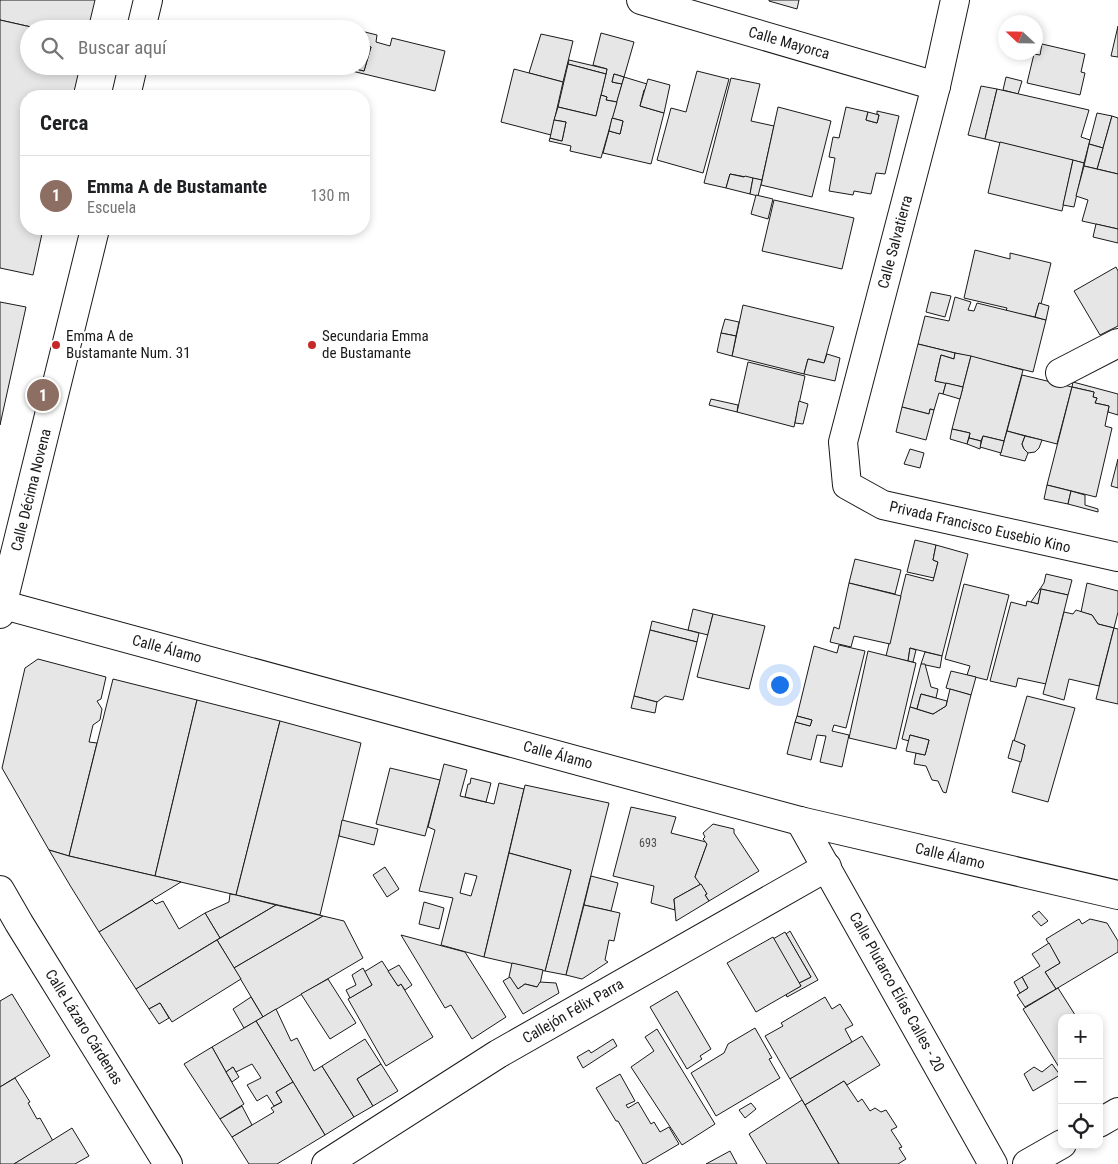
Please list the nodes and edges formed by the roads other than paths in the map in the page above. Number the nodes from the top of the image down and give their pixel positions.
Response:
1 (148, 0) edge
2 (641, 0) edge
3 (955, 0) edge
4 (143, 20) edge
5 (131, 75) edge
6 (936, 86) junction
7 (127, 90) edge
8 (93, 235) edge
9 (1118, 343) edge
10 (1060, 373) dead end
11 (847, 485) joint
12 (1118, 557) edge
13 (1, 607) edge
14 (800, 821) junction
15 (826, 867) junction
16 (0, 890) edge
17 (1118, 895) edge
18 (10, 929) edge
19 (1118, 1112) edge
20 (1103, 1121) edge
21 (1058, 1146) edge
22 (168, 1164) edge
23 (326, 1164) edge
24 (993, 1164) edge
25 (1027, 1164) edge

1 - 4 street
2 - 6 street, Calle Mayorca
3 - 6 street, Calle Salvatierra
5 - 7 street
6 - 11 street, Calle Salvatierra
8 - 13 street, Calle Décima Novena
9 - 10 street
11 - 12 street, Privada Francisco Eusebio Kino
13 - 14 street, Calle Álamo
14 - 15 street, Calle Plutarco Elías Calles - 20
14 - 17 street, Calle Álamo
15 - 23 street, Callejón Félix Parra
15 - 24 street, Calle Plutarco Elías Calles - 20
16 - 18 street, Calle Lázaro Cárdenas
18 - 22 street, Calle Lázaro Cárdenas
19 - 20 street
21 - 25 street

